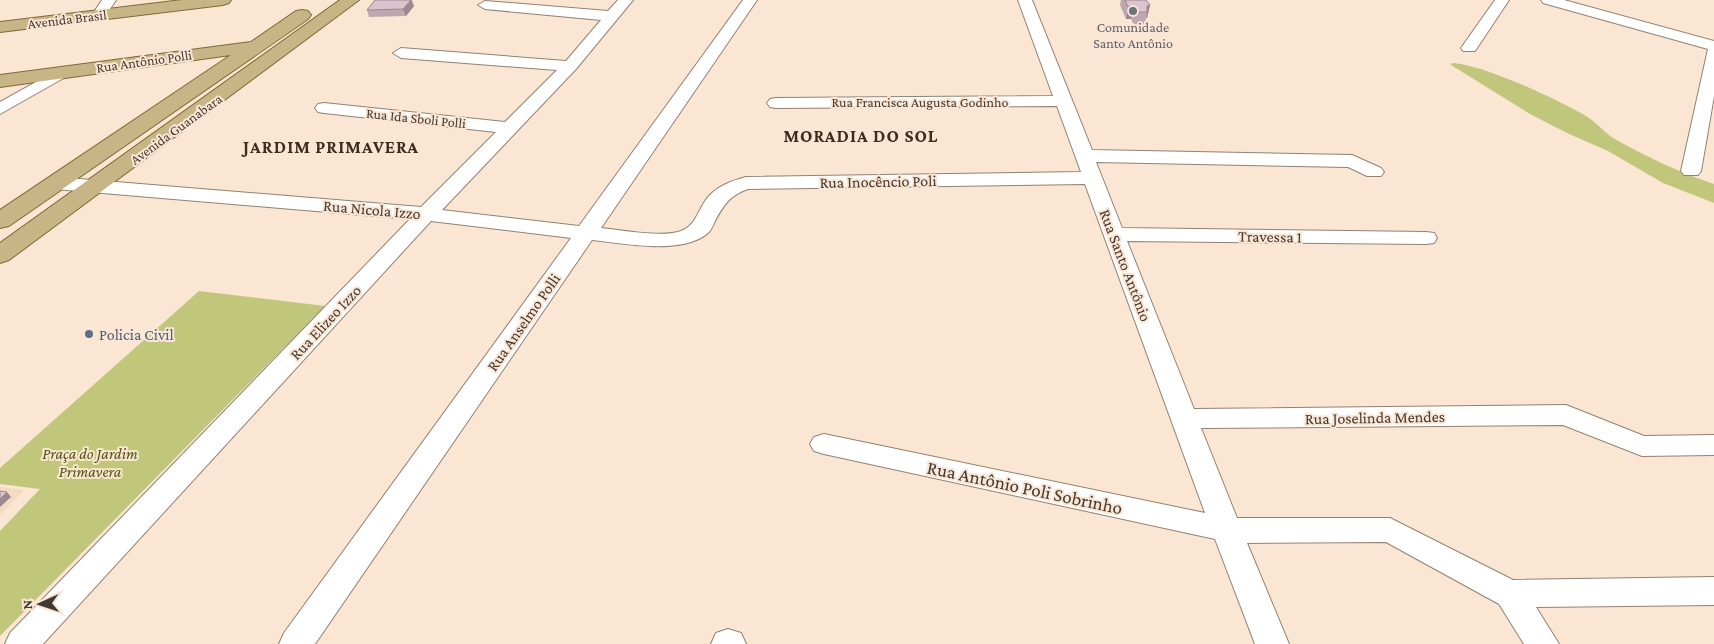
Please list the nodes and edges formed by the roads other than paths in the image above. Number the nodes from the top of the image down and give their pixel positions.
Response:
1 (108, 0) edge
2 (223, 0) edge
3 (324, 0) edge
4 (351, 0) edge
5 (626, 0) edge
6 (750, 0) edge
7 (1025, 0) edge
8 (1502, 0) edge
9 (1548, 0) edge
10 (484, 4) dead end
11 (99, 15) junction
12 (610, 16) junction
13 (0, 27) edge
14 (255, 46) junction
15 (289, 46) junction
16 (1714, 46) edge
17 (1469, 48) dead end
18 (1714, 52) edge
19 (401, 53) dead end
20 (570, 66) junction
21 (63, 72) junction
22 (0, 81) edge
23 (1063, 101) junction
24 (776, 103) dead end
25 (324, 108) dead end
26 (0, 109) edge
27 (508, 128) junction
28 (1084, 156) junction
29 (1691, 170) dead end
30 (1374, 172) dead end
31 (1093, 178) junction
32 (55, 183) junction
33 (98, 186) junction
34 (426, 214) junction
35 (0, 221) edge
36 (586, 233) junction
37 (1114, 234) junction
38 (688, 236) joint
39 (1426, 238) dead end
40 (0, 255) edge
41 (1184, 419) junction
42 (824, 444) dead end
43 (1714, 445) edge
44 (1226, 530) junction
45 (1712, 593) edge
46 (1510, 594) junction
47 (22, 644) edge
48 (296, 644) edge
49 (1272, 644) edge
50 (1542, 644) edge

1 - 11 street
2 - 11 main road, Avenida Brasil
3 - 14 main road, Avenida Guanabara
4 - 15 main road, Avenida Guanabara
5 - 12 street, Rua Elizeo Izzo
6 - 36 street, Rua Anselmo Polli
7 - 23 street, Rua Santo Antônio
8 - 17 street
9 - 16 street
10 - 12 street
11 - 13 main road, Avenida Brasil
12 - 20 street, Rua Elizeo Izzo
14 - 15 main road, Rua Antônio Polli
14 - 21 main road, Rua Antônio Polli
14 - 32 main road, Avenida Guanabara
15 - 33 main road, Avenida Guanabara
18 - 29 street
19 - 20 street
20 - 27 street, Rua Elizeo Izzo
21 - 22 main road, Rua Antônio Polli
21 - 26 street
23 - 24 street, Rua Francisca Augusta Godinho
23 - 28 street, Rua Santo Antônio
25 - 27 street, Rua Ida Sboli Polli
27 - 34 street, Rua Elizeo Izzo
28 - 30 street
28 - 31 street, Rua Santo Antônio
31 - 37 street, Rua Santo Antônio
31 - 38 street, Rua Inocêncio Poli
32 - 33 street, Rua Nicola Izzo
32 - 35 main road, Avenida Guanabara
33 - 34 street, Rua Nicola Izzo
33 - 40 main road, Avenida Guanabara
34 - 36 street, Rua Nicola Izzo
34 - 47 street, Rua Elizeo Izzo
36 - 38 street, Rua Nicola Izzo
36 - 48 street, Rua Anselmo Polli
37 - 39 lane, Travessa 1
37 - 41 street, Rua Santo Antônio
41 - 43 street, Rua Joselinda Mendes
41 - 44 street, Rua Santo Antônio
42 - 44 street, Rua Antônio Poli Sobrinho
44 - 46 street, Rua Antônio Poli Sobrinho
44 - 49 street, Rua Santo Antônio
45 - 46 street
46 - 50 street

